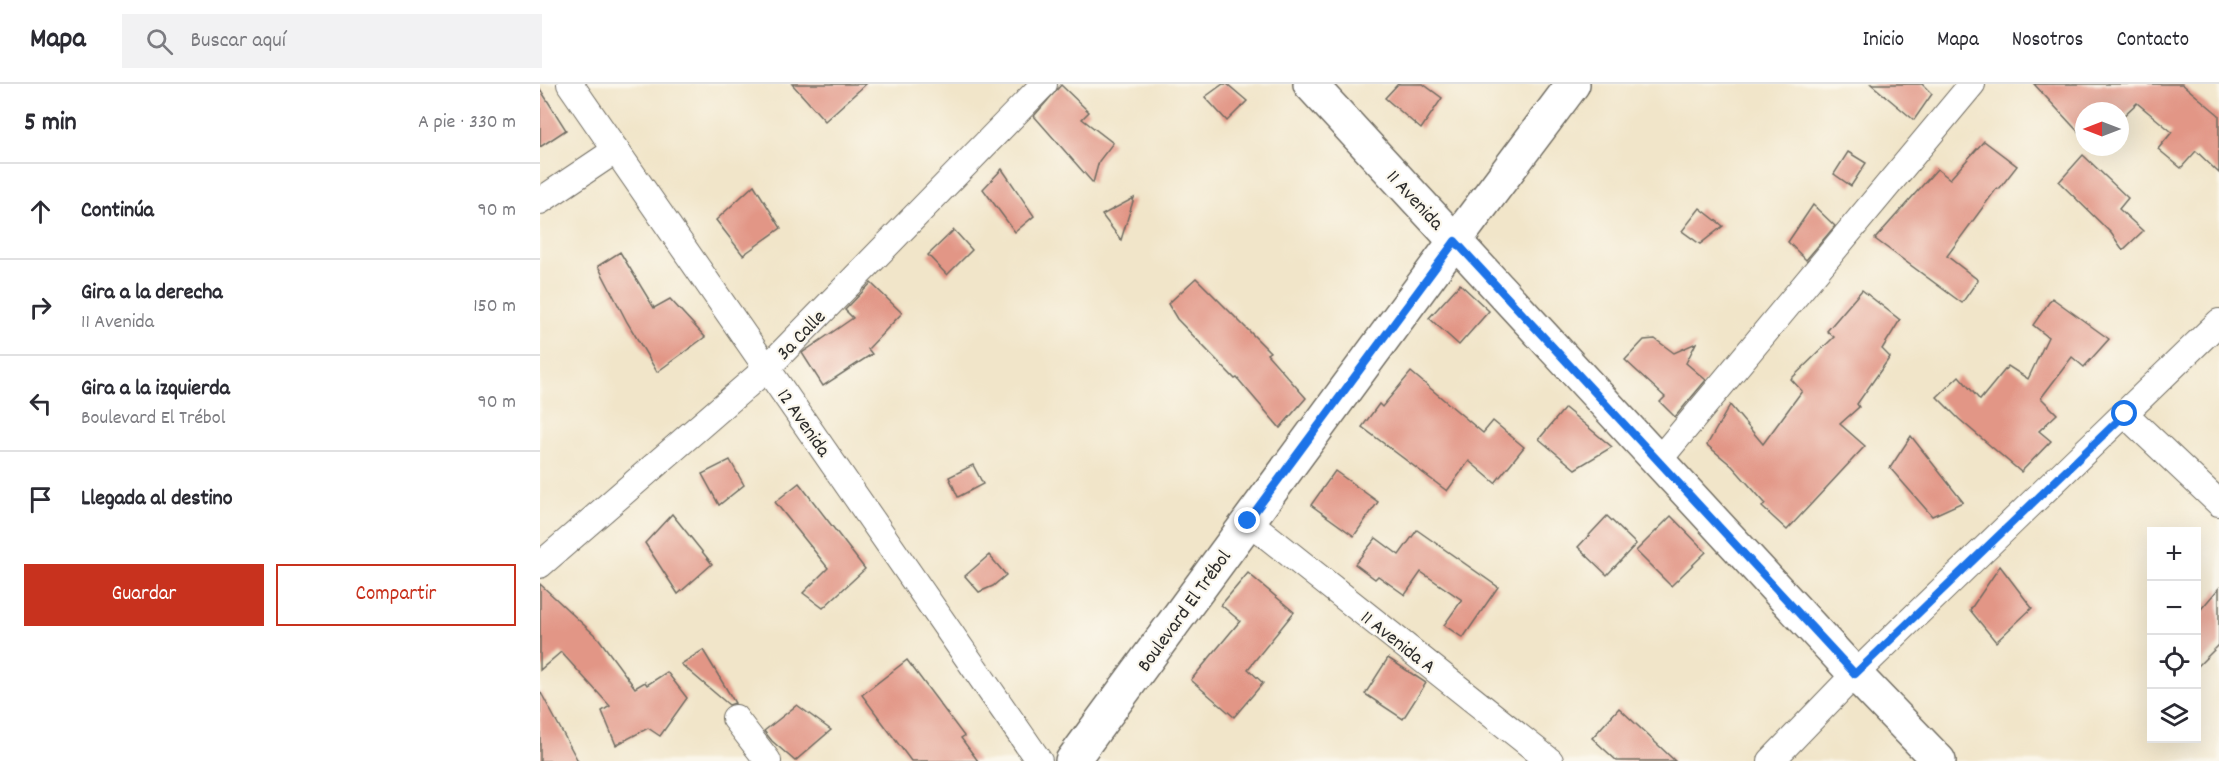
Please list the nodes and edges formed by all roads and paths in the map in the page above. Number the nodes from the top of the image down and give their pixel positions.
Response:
1 (570, 84) edge
2 (1044, 84) edge
3 (1310, 84) edge
4 (1574, 84) edge
5 (1972, 84) edge
6 (616, 150) junction
7 (540, 201) edge
8 (1455, 241) junction
9 (2219, 322) edge
10 (767, 368) junction
11 (2125, 414) junction
12 (1658, 460) junction
13 (2219, 503) edge
14 (1248, 521) junction
15 (540, 566) edge
16 (1855, 674) junction
17 (735, 718) dead end
18 (768, 761) edge
19 (1040, 761) edge
20 (1072, 761) edge
21 (1551, 761) edge
22 (1771, 761) edge
23 (1940, 761) edge

1 - 6 street, 12 Avenida
2 - 10 street, 3a Calle
3 - 8 street, 11 Avenida
4 - 8 street, Boulevard El Trébol
5 - 12 street
6 - 7 street
6 - 10 street, 12 Avenida
8 - 12 street, 11 Avenida
8 - 14 street, Boulevard El Trébol
9 - 11 street
10 - 15 street, 3a Calle
10 - 19 street, 12 Avenida
11 - 13 street
11 - 16 street
12 - 16 street, 11 Avenida
14 - 20 street, Boulevard El Trébol
14 - 21 street, 11 Avenida A
16 - 22 street
16 - 23 street, 11 Avenida
17 - 18 street

